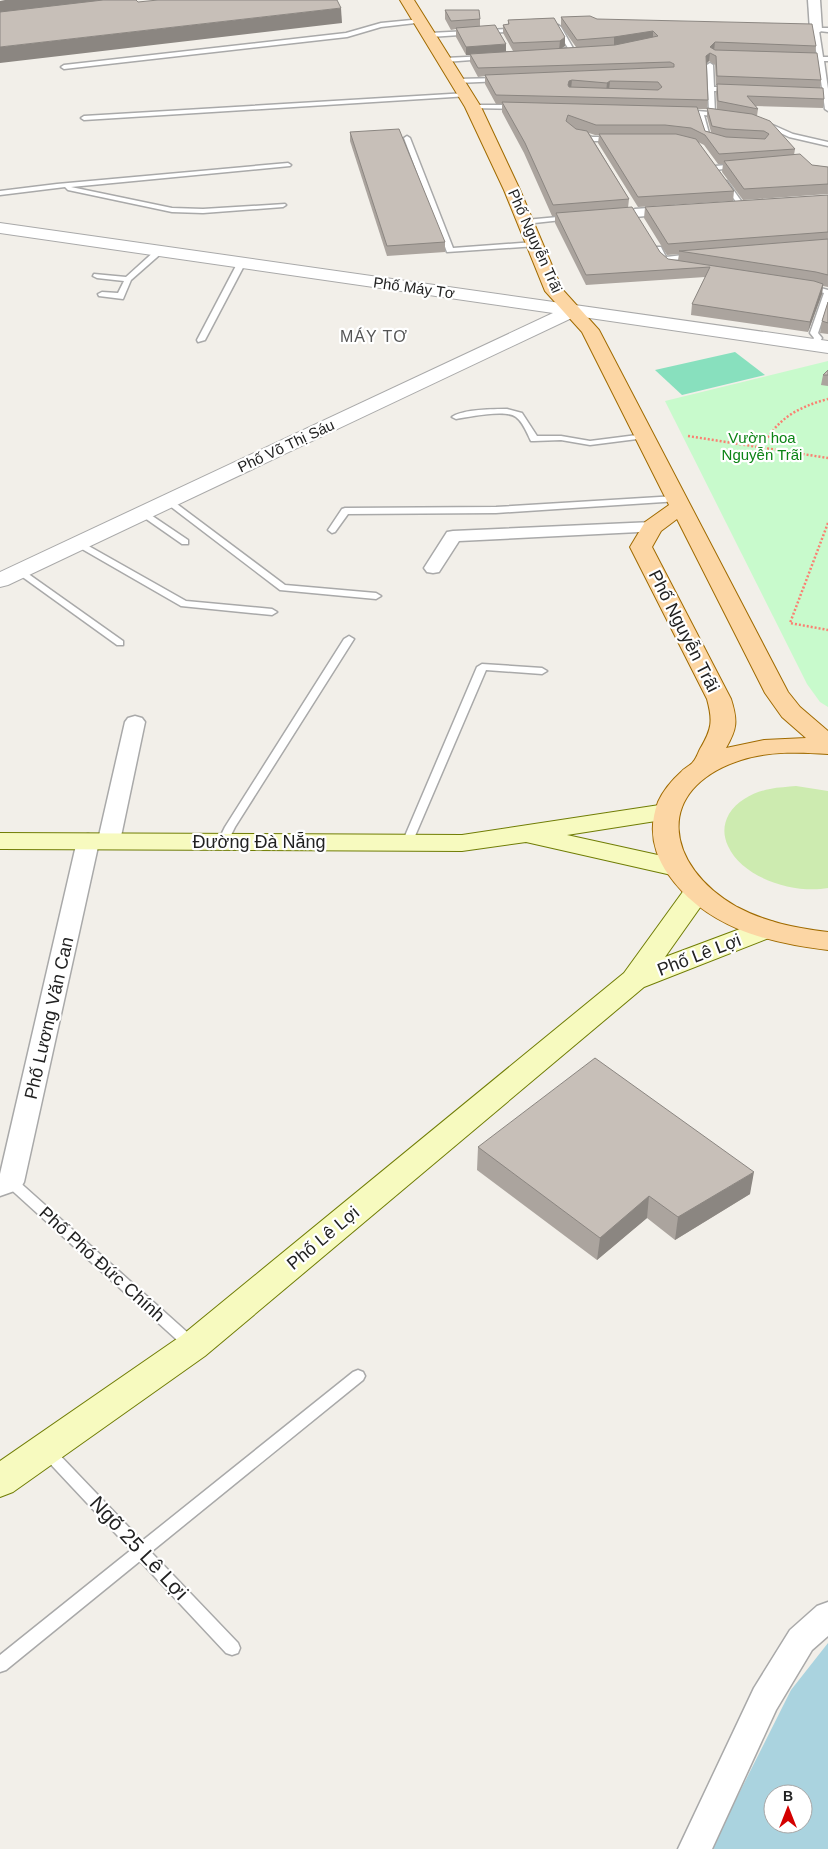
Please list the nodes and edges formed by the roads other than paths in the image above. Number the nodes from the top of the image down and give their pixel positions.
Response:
1 (407, 0) edge
2 (814, 0) edge
3 (558, 27) edge
4 (426, 28) junction
5 (797, 29) edge
6 (822, 30) edge
7 (502, 40) edge
8 (555, 51) edge
9 (493, 55) edge
10 (444, 58) junction
11 (801, 58) edge
12 (821, 58) junction
13 (828, 59) edge
14 (710, 65) edge
15 (64, 67) dead end
16 (505, 80) edge
17 (711, 89) junction
18 (740, 90) edge
19 (817, 92) edge
20 (826, 93) junction
21 (466, 94) junction
22 (828, 105) edge
23 (526, 107) edge
24 (681, 112) edge
25 (700, 113) junction
26 (712, 113) junction
27 (731, 116) edge
28 (84, 118) dead end
29 (758, 122) edge
30 (572, 132) edge
31 (407, 138) dead end
32 (591, 139) junction
33 (620, 139) edge
34 (716, 140) edge
35 (828, 144) edge
36 (596, 147) edge
37 (710, 160) edge
38 (288, 165) dead end
39 (751, 165) edge
40 (715, 168) junction
41 (57, 186) junction
42 (0, 193) edge
43 (746, 205) joint
44 (283, 206) dead end
45 (722, 206) edge
46 (683, 209) edge
47 (633, 213) edge
48 (581, 217) edge
49 (524, 222) junction
50 (0, 228) edge
51 (654, 243) edge
52 (534, 244) junction
53 (160, 251) junction
54 (702, 256) edge
55 (664, 258) junction
56 (242, 262) junction
57 (676, 267) edge
58 (97, 276) dead end
59 (128, 279) junction
60 (804, 285) edge
61 (828, 292) edge
62 (102, 294) dead end
63 (572, 311) junction
64 (201, 340) dead end
65 (820, 343) edge
66 (456, 417) dead end
67 (645, 436) junction
68 (169, 501) junction
69 (678, 502) junction
70 (142, 512) junction
71 (653, 527) junction
72 (332, 530) dead end
73 (185, 542) dead end
74 (78, 543) junction
75 (432, 568) dead end
76 (20, 570) junction
77 (0, 580) edge
78 (376, 596) dead end
79 (272, 612) dead end
80 (349, 639) dead end
81 (120, 643) dead end
82 (542, 671) dead end
83 (135, 722) dead end
84 (828, 745) edge
85 (702, 768) junction
86 (666, 812) junction
87 (518, 833) junction
88 (0, 841) edge
89 (98, 841) junction
90 (224, 841) junction
91 (407, 842) junction
92 (676, 867) junction
93 (697, 892) junction
94 (764, 929) junction
95 (828, 941) edge
96 (634, 980) junction
97 (6, 1184) edge
98 (193, 1346) junction
99 (358, 1376) dead end
100 (45, 1450) junction
101 (0, 1481) edge
102 (141, 1551) junction
103 (828, 1616) edge
104 (232, 1648) dead end
105 (0, 1664) edge
106 (695, 1849) edge

1 - 4 main road, Phố Nguyễn Trãi
2 - 6 street
3 - 8 lane
4 - 7 lane
4 - 10 main road, Phố Nguyễn Trãi
4 - 15 lane
5 - 6 lane
6 - 12 lane
9 - 10 lane
10 - 21 main road, Phố Nguyễn Trãi
11 - 12 lane
12 - 13 lane
12 - 20 lane
14 - 17 lane
16 - 21 lane
17 - 18 lane
17 - 26 lane
19 - 20 lane
20 - 22 lane
21 - 23 lane
21 - 28 lane
21 - 49 main road, Phố Nguyễn Trãi
24 - 25 lane
25 - 26 lane
25 - 34 lane
26 - 27 lane
29 - 35 lane
30 - 32 lane
31 - 52 lane
32 - 33 lane
32 - 36 lane
37 - 40 lane
38 - 41 lane
39 - 40 lane
40 - 43 lane
41 - 42 lane
41 - 44 lane
43 - 45 street
46 - 47 street
48 - 49 lane
49 - 52 main road, Phố Nguyễn Trãi
50 - 53 street, Phố Máy Tơ
51 - 55 lane
52 - 63 main road, Phố Nguyễn Trãi
53 - 56 street, Phố Máy Tơ
53 - 59 lane
54 - 55 lane
55 - 57 lane
56 - 63 street, Phố Máy Tơ
56 - 64 lane
58 - 59 lane
59 - 62 lane
60 - 61 lane
61 - 65 lane
63 - 65 street, Phố Máy Tơ
63 - 67 main road, Phố Nguyễn Trãi
63 - 68 street, Phố Võ Thị Sáu
66 - 67 lane
67 - 69 main road, Phố Nguyễn Trãi
68 - 70 street, Phố Võ Thị Sáu
68 - 78 lane
69 - 71 main road, Phố Nguyễn Trãi
69 - 72 lane
69 - 84 main road, Phố Nguyễn Trãi
70 - 73 lane
70 - 74 street, Phố Võ Thị Sáu
71 - 75 street
71 - 85 main road, Phố Nguyễn Trãi
74 - 76 street, Phố Võ Thị Sáu
74 - 79 lane
76 - 77 street, Phố Võ Thị Sáu
76 - 81 lane
80 - 90 lane
82 - 91 lane
83 - 89 street, Phố Lương Văn Can
84 - 85 main road
85 - 86 main road
86 - 87 main road, Đường Đà Nẵng
86 - 92 main road
87 - 91 main road, Đường Đà Nẵng
87 - 92 main road, Đường Đà Nẵng
88 - 89 main road, Đường Đà Nẵng
89 - 90 main road, Đường Đà Nẵng
89 - 97 street, Phố Lương Văn Can
90 - 91 main road, Đường Đà Nẵng
92 - 93 main road
93 - 94 main road
93 - 96 main road, Phố Lê Lợi
94 - 95 main road
94 - 96 main road, Phố Lê Lợi
96 - 98 main road, Phố Lê Lợi
97 - 98 lane, Phố Phó Đức Chính
98 - 100 main road, Phố Lê Lợi
99 - 102 lane
100 - 101 main road, Phố Lê Lợi
100 - 102 lane, Ngõ 25 Lê Lợi
102 - 104 lane, Ngõ 25 Lê Lợi
102 - 105 lane
103 - 106 street

